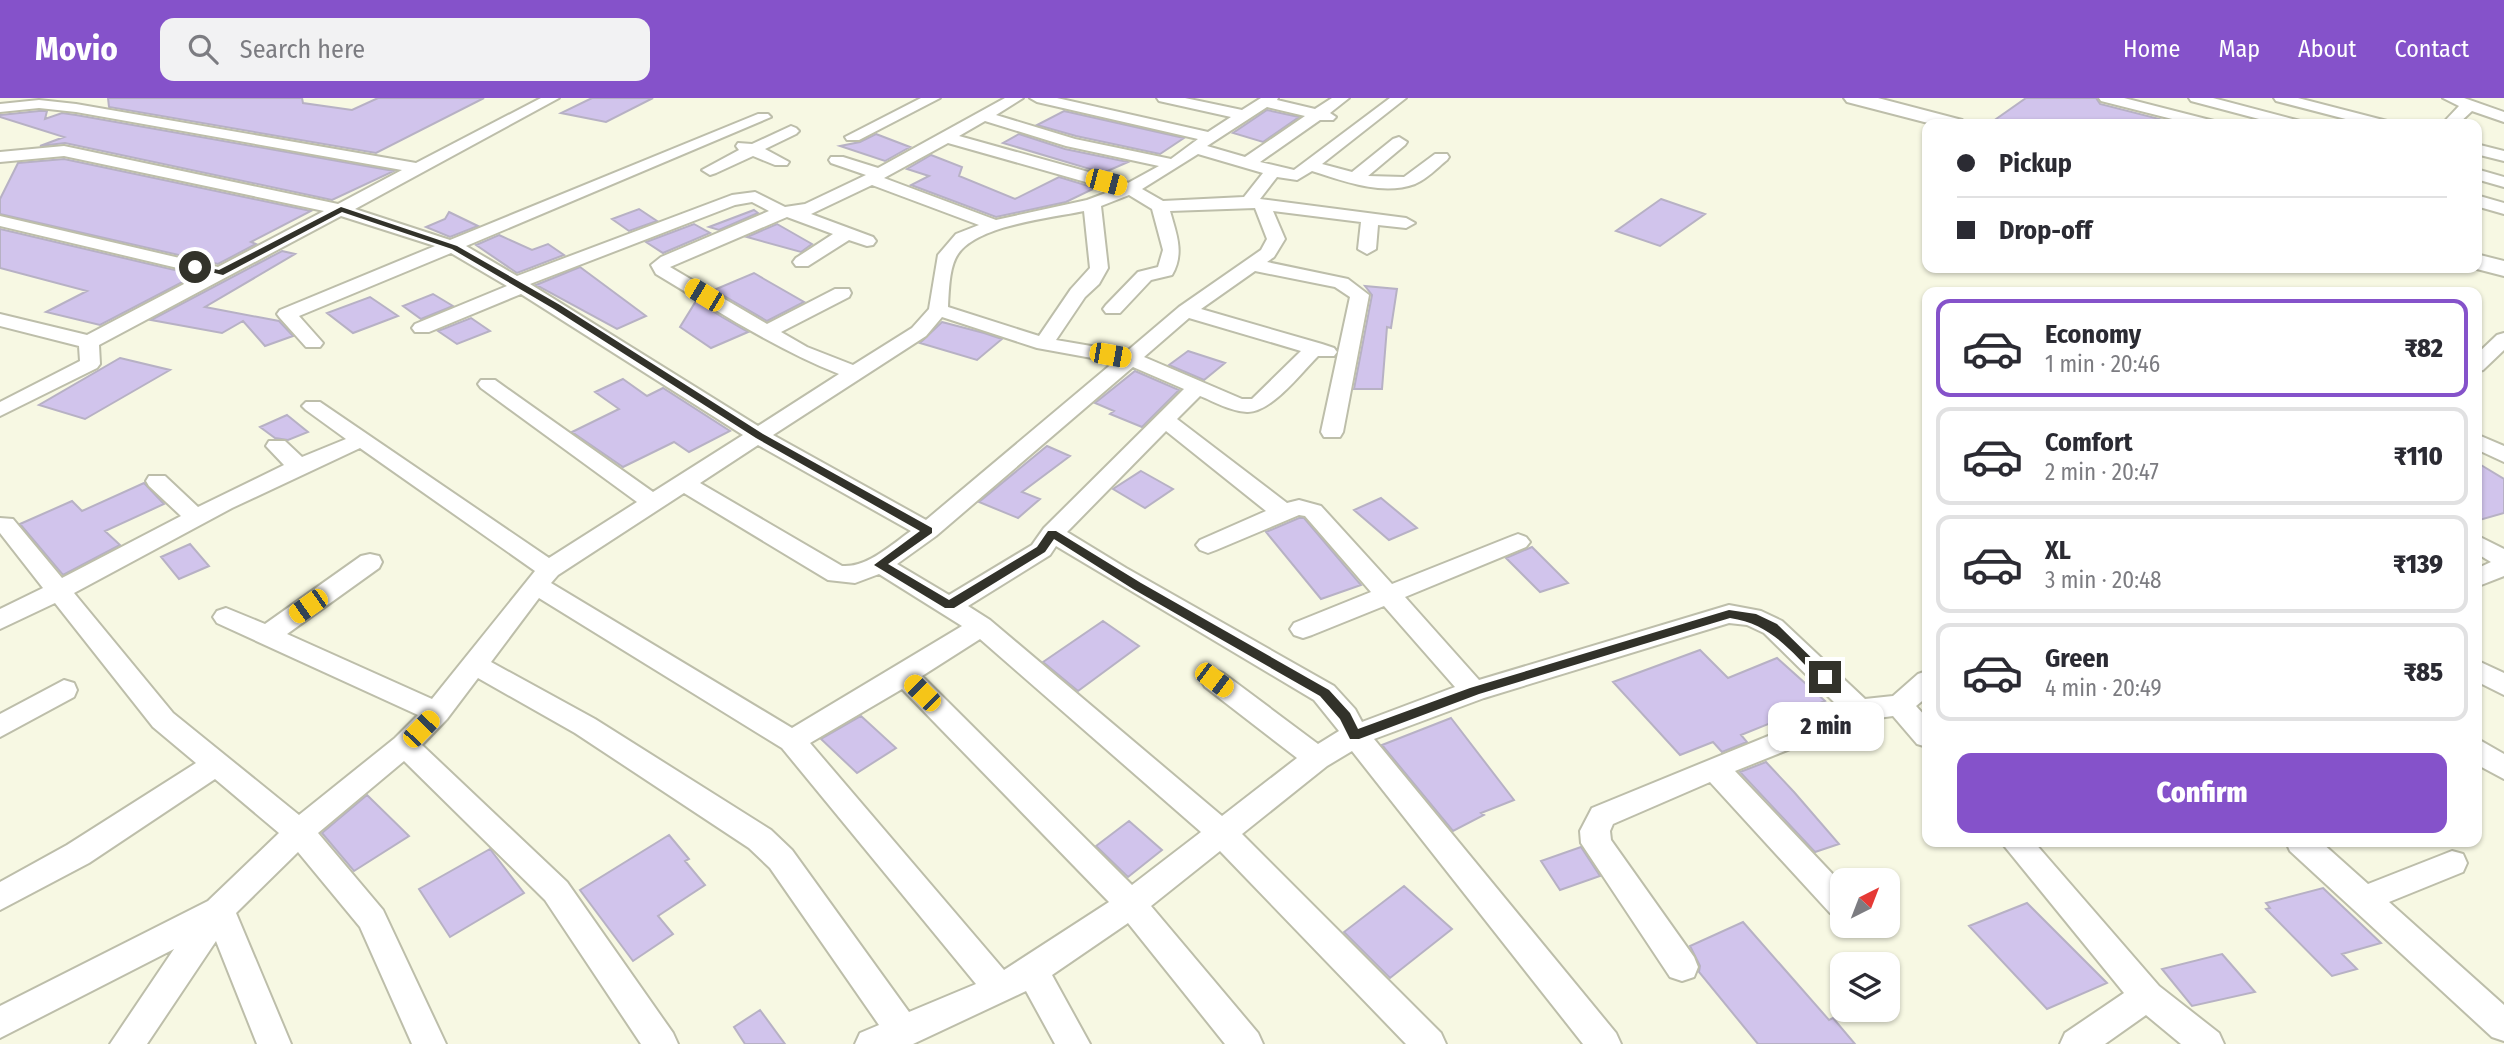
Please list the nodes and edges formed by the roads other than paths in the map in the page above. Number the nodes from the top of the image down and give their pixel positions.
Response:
1 (552, 98) edge
2 (894, 98) edge
3 (1016, 98) edge
4 (1037, 98) edge
5 (1164, 98) edge
6 (1342, 98) edge
7 (1399, 98) edge
8 (1854, 98) edge
9 (2106, 98) edge
10 (2196, 98) edge
11 (2281, 98) edge
12 (2450, 98) edge
13 (2504, 98) edge
14 (1268, 100) edge
15 (927, 101) edge
16 (2474, 107) junction
17 (0, 108) edge
18 (1243, 115) junction
19 (1320, 115) junction
20 (983, 116) junction
21 (764, 117) dead end
22 (2504, 117) edge
23 (1936, 119) edge
24 (2189, 119) edge
25 (2276, 119) edge
26 (2363, 119) edge
27 (2456, 119) edge
28 (1362, 125) junction
29 (791, 131) dead end
30 (853, 137) dead end
31 (945, 137) junction
32 (716, 139) junction
33 (1203, 142) junction
34 (1399, 142) dead end
35 (754, 149) junction
36 (2482, 150) edge
37 (2504, 156) edge
38 (0, 157) edge
39 (1441, 157) dead end
40 (838, 160) dead end
41 (781, 162) dead end
42 (1174, 164) junction
43 (1246, 164) junction
44 (1311, 166) junction
45 (416, 168) junction
46 (710, 170) dead end
47 (1273, 171) junction
48 (875, 176) junction
49 (2482, 176) edge
50 (1354, 179) junction
51 (2504, 182) edge
52 (1130, 189) junction
53 (2482, 202) edge
54 (1256, 203) junction
55 (1092, 204) junction
56 (1160, 206) junction
57 (2504, 209) edge
58 (341, 210) junction
59 (787, 212) junction
60 (1370, 219) junction
61 (0, 220) edge
62 (1406, 223) dead end
63 (995, 225) junction
64 (846, 233) junction
65 (867, 241) dead end
66 (454, 247) junction
67 (1367, 249) dead end
68 (802, 262) dead end
69 (2482, 263) edge
70 (1254, 265) junction
71 (2504, 269) edge
72 (220, 273) junction
73 (518, 285) junction
74 (842, 293) dead end
75 (1113, 309) dead end
76 (938, 310) junction
77 (1186, 311) junction
78 (0, 320) edge
79 (422, 328) dead end
80 (766, 332) junction
81 (89, 342) junction
82 (313, 343) dead end
83 (1044, 344) junction
84 (2501, 346) edge
85 (1315, 348) junction
86 (1349, 357) junction
87 (1132, 359) junction
88 (2482, 361) edge
89 (857, 374) junction
90 (488, 384) dead end
91 (1196, 388) junction
92 (313, 405) dead end
93 (0, 410) edge
94 (1164, 419) junction
95 (1332, 432) dead end
96 (759, 436) junction
97 (361, 440) junction
98 (2482, 443) edge
99 (277, 446) dead end
100 (2503, 454) edge
101 (298, 464) junction
102 (157, 481) dead end
103 (684, 483) junction
104 (652, 502) junction
105 (1283, 512) junction
106 (197, 518) junction
107 (928, 531) junction
108 (1052, 533) junction
109 (8, 538) edge
110 (1518, 542) dead end
111 (1208, 545) dead end
112 (2482, 546) edge
113 (2504, 559) edge
114 (370, 562) dead end
115 (880, 565) junction
116 (2504, 566) edge
117 (2482, 576) edge
118 (542, 577) junction
119 (58, 592) junction
120 (1388, 593) junction
121 (950, 606) junction
122 (226, 617) dead end
123 (0, 620) edge
124 (981, 626) junction
125 (1303, 629) dead end
126 (267, 635) junction
127 (475, 665) junction
128 (2482, 672) edge
129 (904, 675) junction
130 (1214, 680) dead end
131 (1922, 685) edge
132 (2504, 685) edge
133 (64, 690) dead end
134 (1474, 691) junction
135 (1899, 705) junction
136 (1859, 710) junction
137 (437, 712) junction
138 (0, 727) edge
139 (1922, 731) edge
140 (1354, 735) junction
141 (792, 741) junction
142 (405, 745) junction
143 (2482, 753) edge
144 (1317, 758) junction
145 (217, 764) junction
146 (1714, 768) junction
147 (2504, 768) edge
148 (1220, 831) junction
149 (299, 832) junction
150 (2020, 847) edge
151 (2307, 847) edge
152 (2452, 863) dead end
153 (1830, 892) edge
154 (0, 897) edge
155 (2364, 899) junction
156 (1131, 904) junction
157 (219, 910) junction
158 (1682, 967) dead end
159 (1032, 971) junction
160 (1000, 989) junction
161 (2147, 996) junction
162 (0, 1022) edge
163 (2504, 1026) edge
164 (904, 1032) junction
165 (127, 1044) edge
166 (274, 1044) edge
167 (429, 1044) edge
168 (661, 1044) edge
169 (872, 1044) edge
170 (1073, 1044) edge
171 (1247, 1044) edge
172 (1429, 1044) edge
173 (1604, 1044) edge
174 (2077, 1044) edge
175 (2207, 1044) edge

1 - 45 street
2 - 15 street
3 - 20 street
4 - 33 street
5 - 18 street
6 - 19 street
7 - 28 street
8 - 23 main road
9 - 24 street
10 - 25 street
11 - 26 street
12 - 16 street
13 - 16 street
14 - 18 street
14 - 19 street
15 - 30 street
16 - 22 street
16 - 27 street
17 - 45 street
18 - 33 street
19 - 28 street
19 - 43 street
20 - 31 street
20 - 42 street
21 - 32 street
28 - 44 street
29 - 35 street
31 - 48 street
31 - 52 street
32 - 35 street
32 - 66 street
33 - 42 street
33 - 43 street
34 - 50 street
35 - 41 street
35 - 46 street
36 - 37 street
38 - 58 street
39 - 50 street
40 - 48 street
42 - 52 street
43 - 47 street
44 - 47 street
44 - 50 street
45 - 58 street
47 - 54 street
48 - 59 street
48 - 63 street
49 - 51 street
52 - 55 street
52 - 56 street
53 - 57 street
54 - 56 street
54 - 60 street
54 - 70 street
55 - 63 street
55 - 83 street
56 - 75 street
58 - 66 street
58 - 72 street
59 - 64 street
59 - 73 street
59 - 80 street
60 - 62 street
60 - 67 street
61 - 72 street
63 - 76 street
64 - 65 street
64 - 68 street
66 - 73 street
66 - 82 street
69 - 71 main road
70 - 77 street
70 - 86 street
72 - 81 street
73 - 79 street
73 - 96 street
74 - 80 street
76 - 83 street
76 - 89 street
77 - 85 street
77 - 87 street
78 - 81 street
80 - 89 street
81 - 93 street
83 - 87 street
84 - 88 street
85 - 86 street
85 - 91 street
86 - 95 street
87 - 91 street
87 - 107 street
89 - 96 street
90 - 104 street
91 - 94 street
92 - 97 street
94 - 105 street
94 - 108 street
96 - 103 street
96 - 107 street
97 - 101 street
97 - 118 street
98 - 100 street
99 - 101 street
101 - 106 street
102 - 106 street
103 - 104 street
103 - 115 street
104 - 118 street
105 - 111 street
105 - 120 street
106 - 119 street
107 - 115 street
108 - 121 street
108 - 140 street
109 - 119 street
110 - 120 street
112 - 113 street
114 - 126 street
115 - 121 street
116 - 117 street
118 - 127 street
118 - 141 street
119 - 123 street
119 - 145 street
120 - 125 street
120 - 134 street
121 - 124 street
122 - 126 street
124 - 129 street
124 - 148 street
126 - 137 street
127 - 137 street
127 - 164 street
128 - 132 street
129 - 141 street
129 - 156 street
130 - 144 street
131 - 135 street
133 - 138 street
134 - 136 street
134 - 140 street
135 - 136 street
135 - 139 street
136 - 146 street
137 - 142 street
140 - 144 street
140 - 173 street
141 - 160 street
142 - 149 street
142 - 168 street
143 - 147 street
144 - 148 street
145 - 149 street
145 - 154 street
146 - 153 street
146 - 158 street
148 - 156 street
148 - 172 street
149 - 157 street
149 - 167 street
150 - 161 street
151 - 155 street
152 - 155 street
155 - 163 street
156 - 159 street
156 - 171 street
157 - 162 street
157 - 165 street
157 - 166 street
159 - 160 street
159 - 170 street
160 - 164 street
161 - 174 street
161 - 175 street
164 - 169 street

